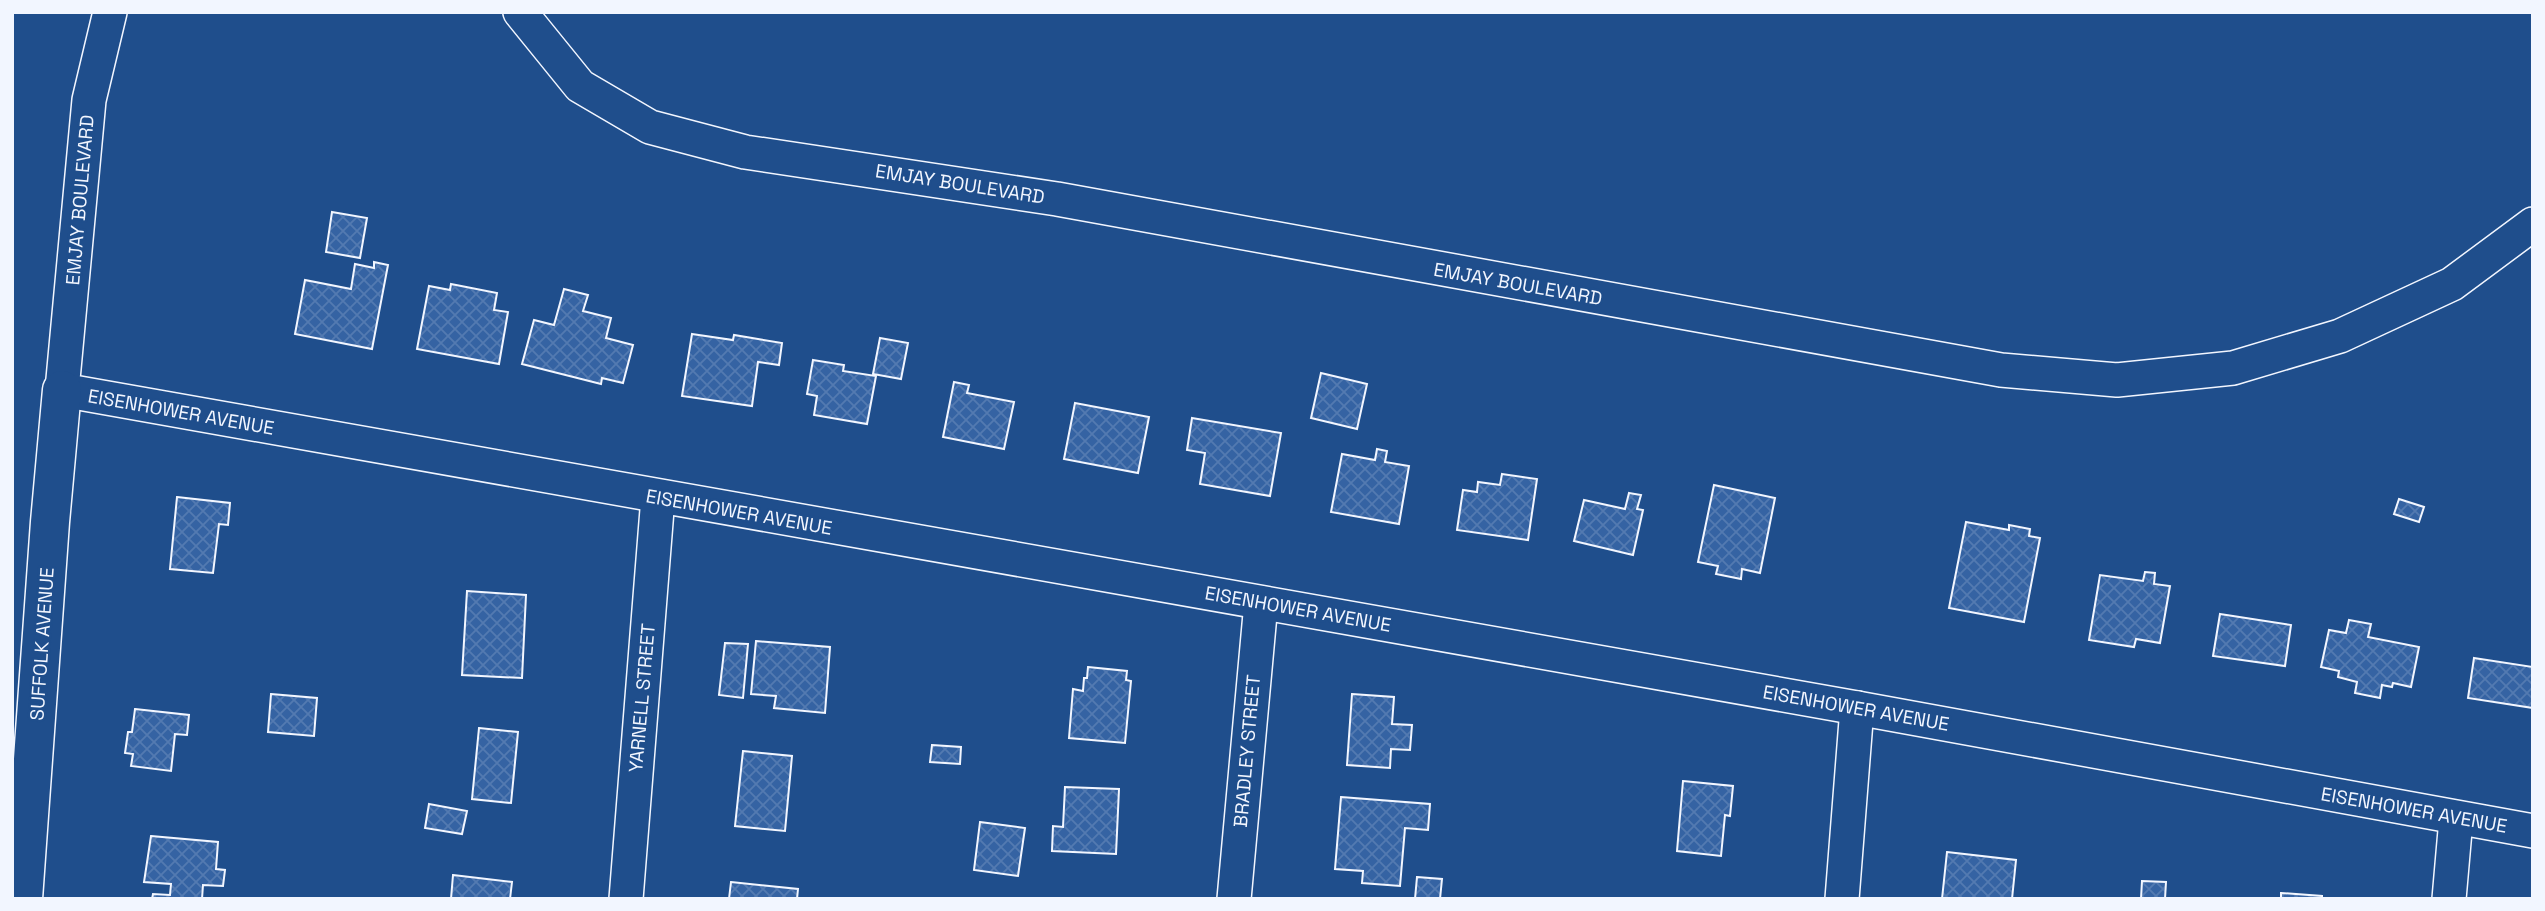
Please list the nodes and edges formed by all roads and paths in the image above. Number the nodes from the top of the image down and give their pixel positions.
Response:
1 (110, 12) edge
2 (520, 12) edge
3 (2533, 223) edge
4 (62, 390) junction
5 (658, 497) junction
6 (1261, 603) junction
7 (1857, 708) junction
8 (2456, 818) junction
9 (2533, 831) edge
10 (23, 899) edge
11 (626, 899) edge
12 (1234, 899) edge
13 (1842, 899) edge
14 (2449, 899) edge

1 - 4 street, EMJAY BOULEVARD
2 - 3 street, EMJAY BOULEVARD
4 - 5 street, EISENHOWER AVENUE
4 - 10 street, SUFFOLK AVENUE
5 - 6 street, EISENHOWER AVENUE
5 - 11 street, YARNELL STREET
6 - 7 street, EISENHOWER AVENUE
6 - 12 street, BRADLEY STREET
7 - 8 street, EISENHOWER AVENUE
7 - 13 street
8 - 9 street, EISENHOWER AVENUE
8 - 14 street

